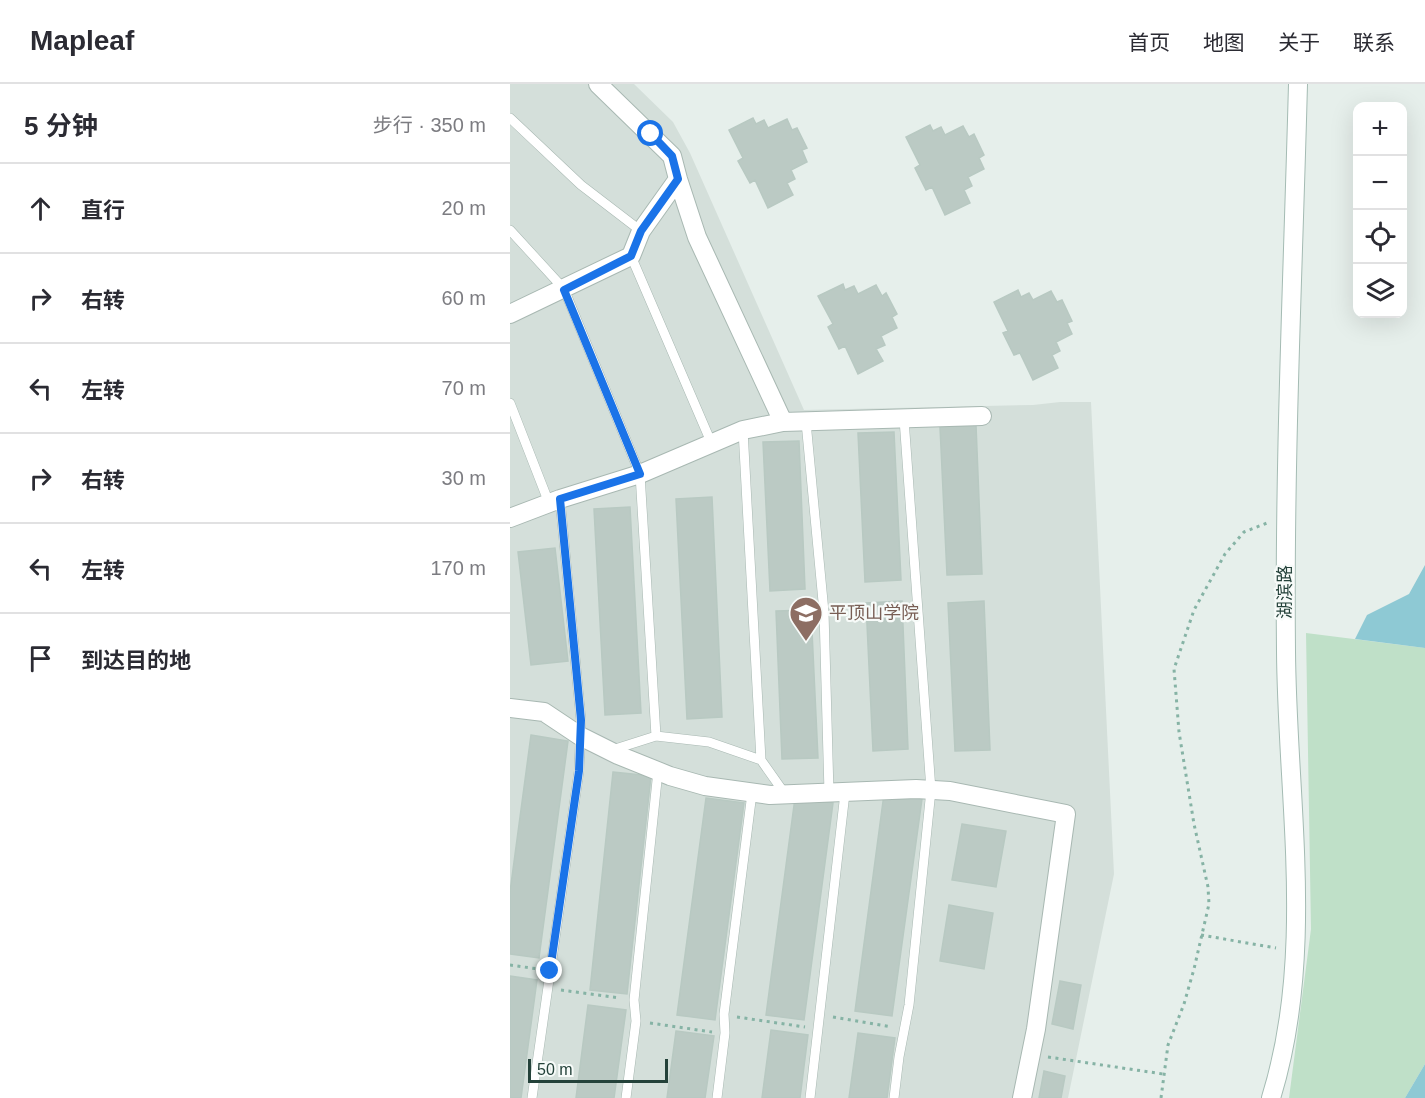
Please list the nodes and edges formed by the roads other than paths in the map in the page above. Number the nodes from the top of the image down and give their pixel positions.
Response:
1 (598, 84) edge
2 (1298, 84) edge
3 (510, 118) edge
4 (678, 179) junction
5 (510, 230) edge
6 (641, 231) junction
7 (631, 256) junction
8 (564, 290) junction
9 (510, 314) edge
10 (510, 402) edge
11 (982, 416) dead end
12 (904, 419) junction
13 (783, 422) junction
14 (806, 422) junction
15 (743, 430) junction
16 (711, 442) junction
17 (640, 474) junction
18 (555, 501) junction
19 (510, 518) edge
20 (510, 708) edge
21 (580, 736) junction
22 (656, 736) junction
23 (610, 751) junction
24 (760, 760) junction
25 (658, 771) junction
26 (931, 790) junction
27 (752, 793) junction
28 (837, 793) junction
29 (786, 795) junction
30 (532, 1098) edge
31 (626, 1098) edge
32 (717, 1098) edge
33 (810, 1098) edge
34 (894, 1098) edge
35 (1022, 1098) edge
36 (1270, 1098) edge

1 - 4 street
2 - 36 street, 湖滨路
3 - 6 lane
4 - 6 street
4 - 13 street
5 - 8 lane
6 - 7 street
7 - 8 street
7 - 16 lane
8 - 9 street
8 - 17 lane
10 - 18 lane
11 - 12 street
12 - 14 street
12 - 26 lane
13 - 14 street
13 - 15 street
14 - 28 lane
15 - 16 street
15 - 24 lane
16 - 17 street
17 - 18 street
17 - 22 lane
18 - 19 street
18 - 21 lane
20 - 21 street
21 - 23 street
21 - 30 lane
22 - 23 lane
22 - 24 lane
23 - 25 street
24 - 29 lane
25 - 27 street
25 - 31 lane
26 - 28 street
26 - 34 lane
26 - 35 street
27 - 29 street
27 - 32 lane
28 - 29 street
28 - 33 lane

